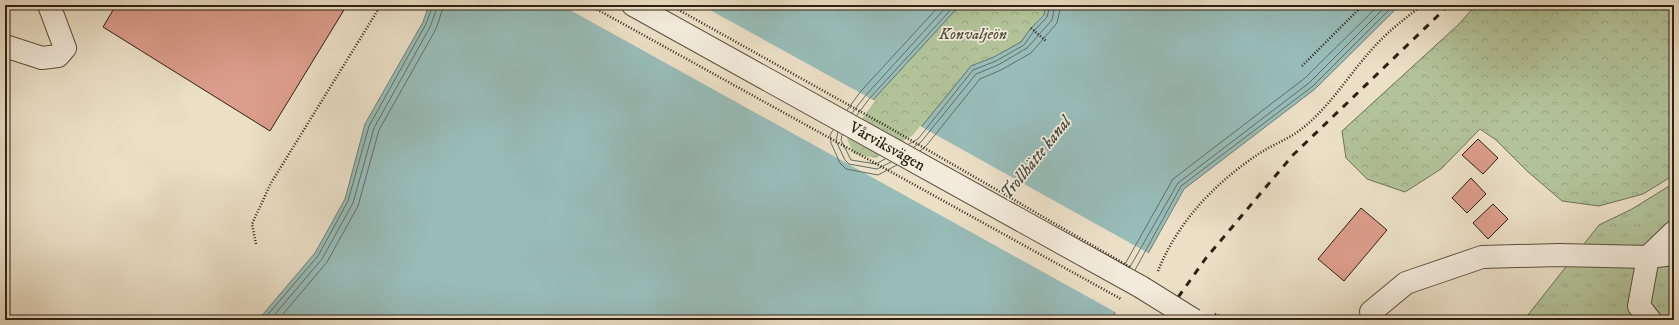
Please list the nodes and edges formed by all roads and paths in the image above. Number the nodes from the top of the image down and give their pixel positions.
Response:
1 (50, 5) edge
2 (381, 5) edge
3 (589, 5) edge
4 (634, 5) edge
5 (670, 5) edge
6 (1363, 5) edge
7 (1422, 5) edge
8 (1031, 28) dead end
9 (1046, 41) dead end
10 (5, 46) edge
11 (1302, 66) dead end
12 (1674, 232) edge
13 (256, 244) dead end
14 (1674, 254) edge
15 (1648, 256) junction
16 (1144, 276) junction
17 (1125, 301) dead end
18 (1143, 310) dead end
19 (1370, 312) dead end
20 (1140, 320) edge
21 (1194, 320) edge
22 (1650, 320) edge

1 - 10 street
2 - 13 path
3 - 17 path, bridge
4 - 16 street, Vårviksvägen
5 - 16 path, bridge
6 - 11 path
7 - 16 path
8 - 9 path
12 - 15 street
14 - 15 street
15 - 19 street
15 - 22 street
16 - 21 street, Vårviksvägen, bridge
18 - 20 path

